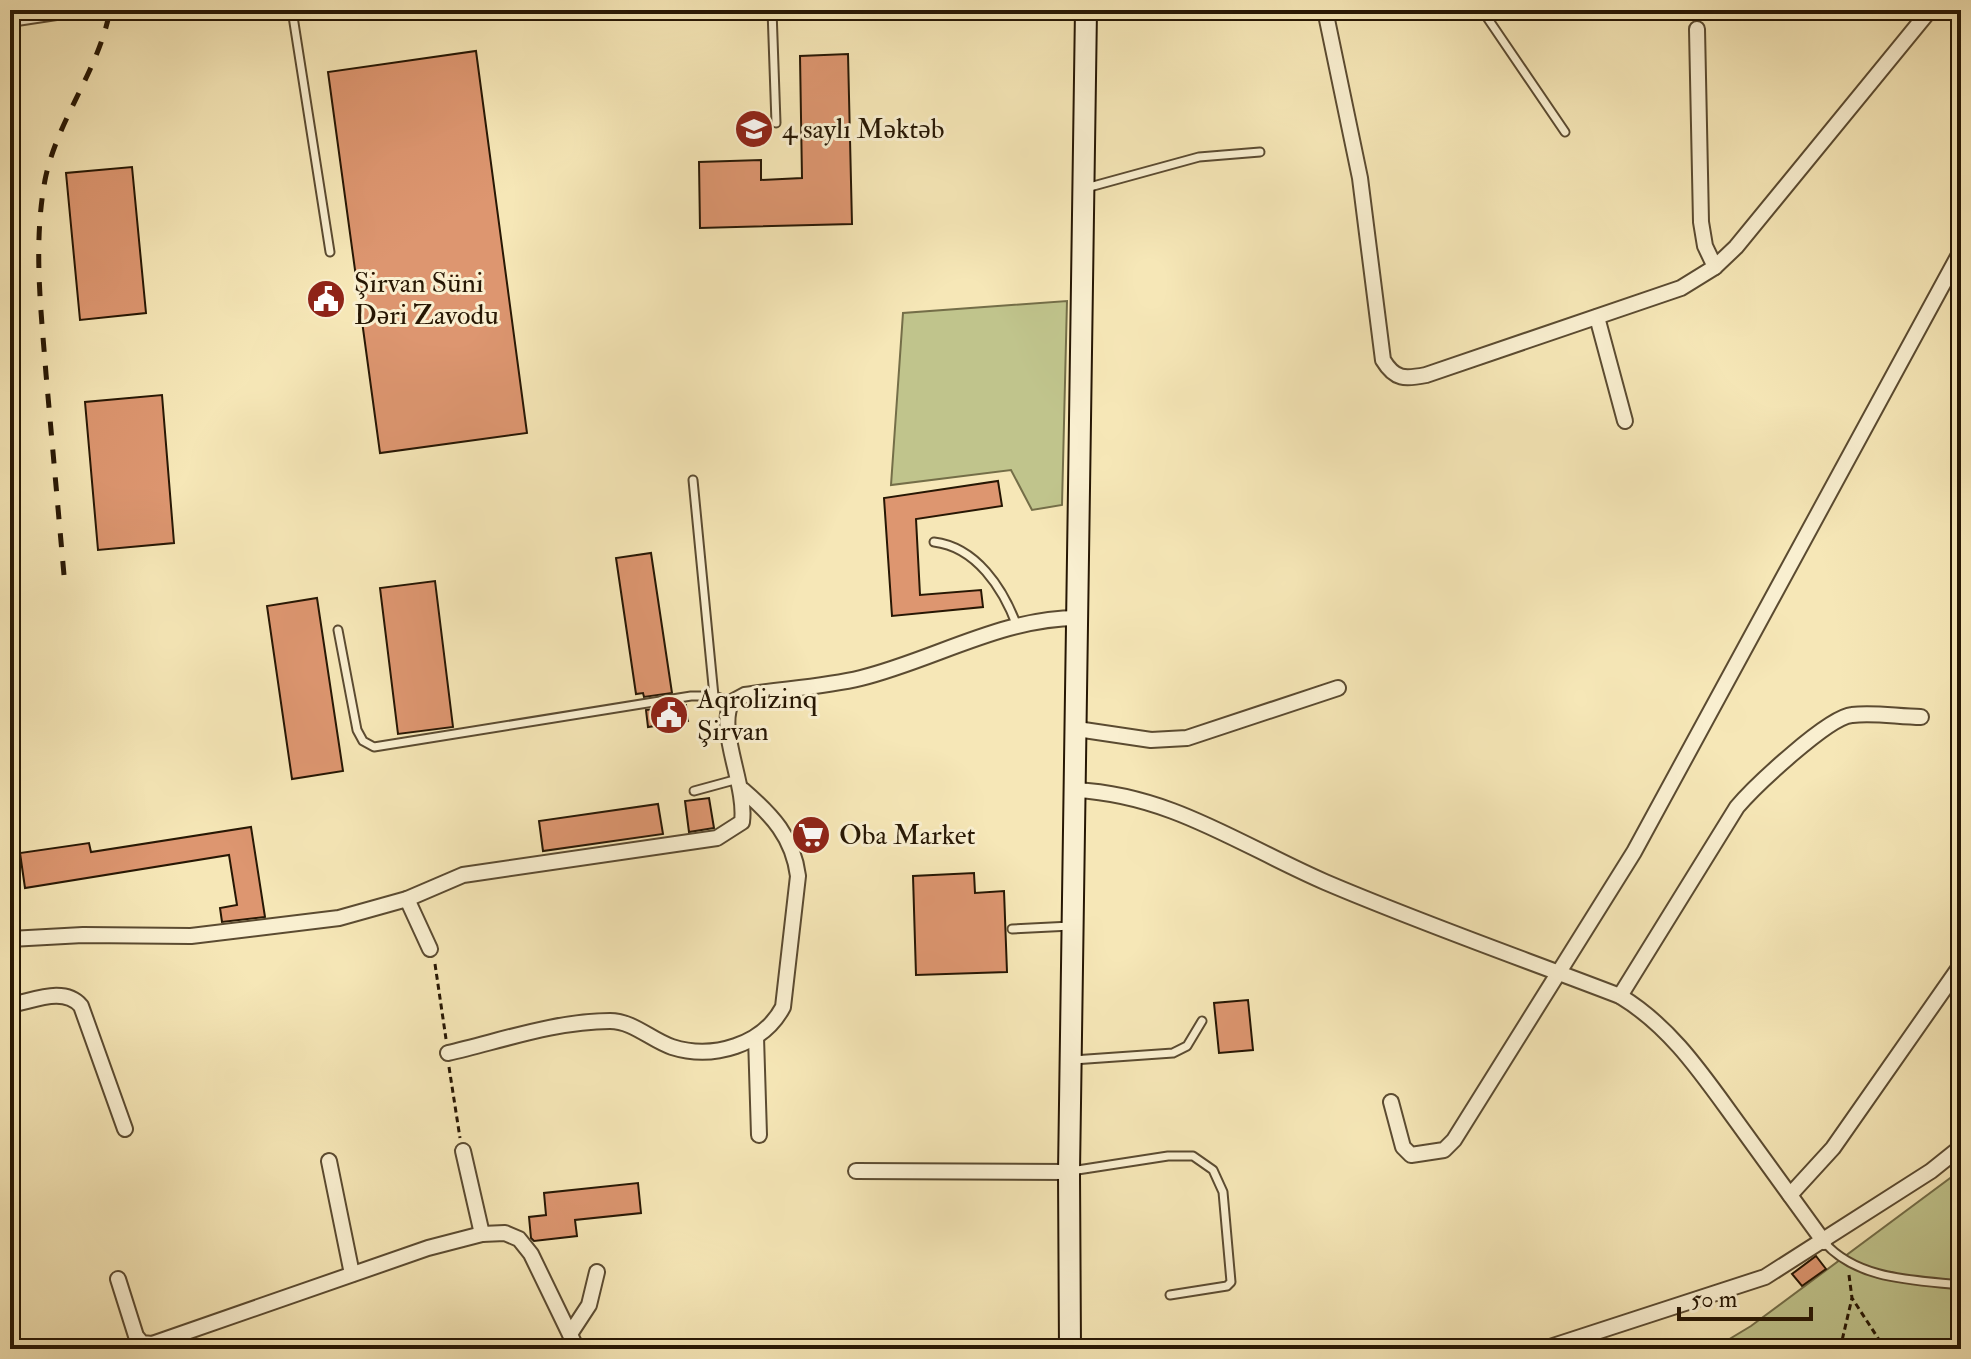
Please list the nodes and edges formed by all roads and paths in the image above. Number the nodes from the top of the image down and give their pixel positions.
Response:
1 (69, 10) edge
2 (292, 10) edge
3 (772, 10) edge
4 (1086, 10) edge
5 (1325, 10) edge
6 (1482, 10) edge
7 (1930, 10) edge
8 (10, 19) edge
9 (1697, 29) dead end
10 (776, 123) dead end
11 (1565, 132) dead end
12 (1260, 152) dead end
13 (1084, 189) junction
14 (1961, 251) edge
15 (330, 252) dead end
16 (1715, 267) junction
17 (1597, 317) junction
18 (1625, 421) dead end
19 (693, 480) dead end
20 (934, 542) dead end
21 (1080, 618) junction
22 (1017, 626) junction
23 (338, 630) dead end
24 (1338, 688) dead end
25 (714, 696) junction
26 (732, 702) junction
27 (1921, 717) dead end
28 (1077, 729) junction
29 (742, 785) junction
30 (1076, 790) junction
31 (694, 791) dead end
32 (407, 899) junction
33 (1073, 926) junction
34 (1012, 929) dead end
35 (10, 939) edge
36 (430, 949) dead end
37 (1961, 965) edge
38 (1559, 973) junction
39 (1620, 996) junction
40 (10, 1005) edge
41 (1202, 1021) dead end
42 (756, 1037) junction
43 (448, 1053) dead end
44 (1071, 1060) junction
45 (1391, 1102) dead end
46 (125, 1129) dead end
47 (759, 1135) dead end
48 (1961, 1147) edge
49 (463, 1151) dead end
50 (329, 1161) dead end
51 (856, 1171) dead end
52 (1069, 1172) junction
53 (1790, 1195) junction
54 (482, 1234) junction
55 (1824, 1242) junction
56 (1850, 1264) junction
57 (597, 1272) dead end
58 (352, 1274) junction
59 (118, 1279) dead end
60 (1961, 1285) edge
61 (1170, 1295) dead end
62 (1852, 1298) junction
63 (570, 1334) junction
64 (1550, 1347) edge
65 (577, 1349) edge
66 (1070, 1349) edge
67 (1840, 1349) edge
68 (1885, 1349) edge

1 - 8 street
2 - 15 lane
3 - 10 lane
4 - 13 main road
5 - 17 street
6 - 11 lane
7 - 16 street
9 - 16 street
12 - 13 lane
13 - 21 main road
14 - 38 street
16 - 17 street
17 - 18 street
19 - 25 lane
20 - 22 lane
21 - 22 street
21 - 28 main road
22 - 26 street
23 - 25 lane
24 - 28 street
25 - 26 lane
26 - 29 street
27 - 39 street
28 - 30 main road
29 - 31 lane
29 - 32 street
29 - 42 street
30 - 33 main road
30 - 38 street
32 - 35 street
32 - 36 street
33 - 34 lane
33 - 44 main road
37 - 53 street
38 - 39 street
38 - 45 street
39 - 53 street
40 - 46 street
41 - 44 lane
42 - 43 street
42 - 47 street
44 - 52 main road
48 - 55 street
49 - 54 street
50 - 58 street
51 - 52 street
52 - 61 lane
52 - 66 main road
53 - 55 street
54 - 58 street
54 - 63 street
55 - 56 lane
55 - 64 street
56 - 60 lane
56 - 62 path
57 - 63 street
58 - 59 street
62 - 67 path
62 - 68 path
63 - 65 street

